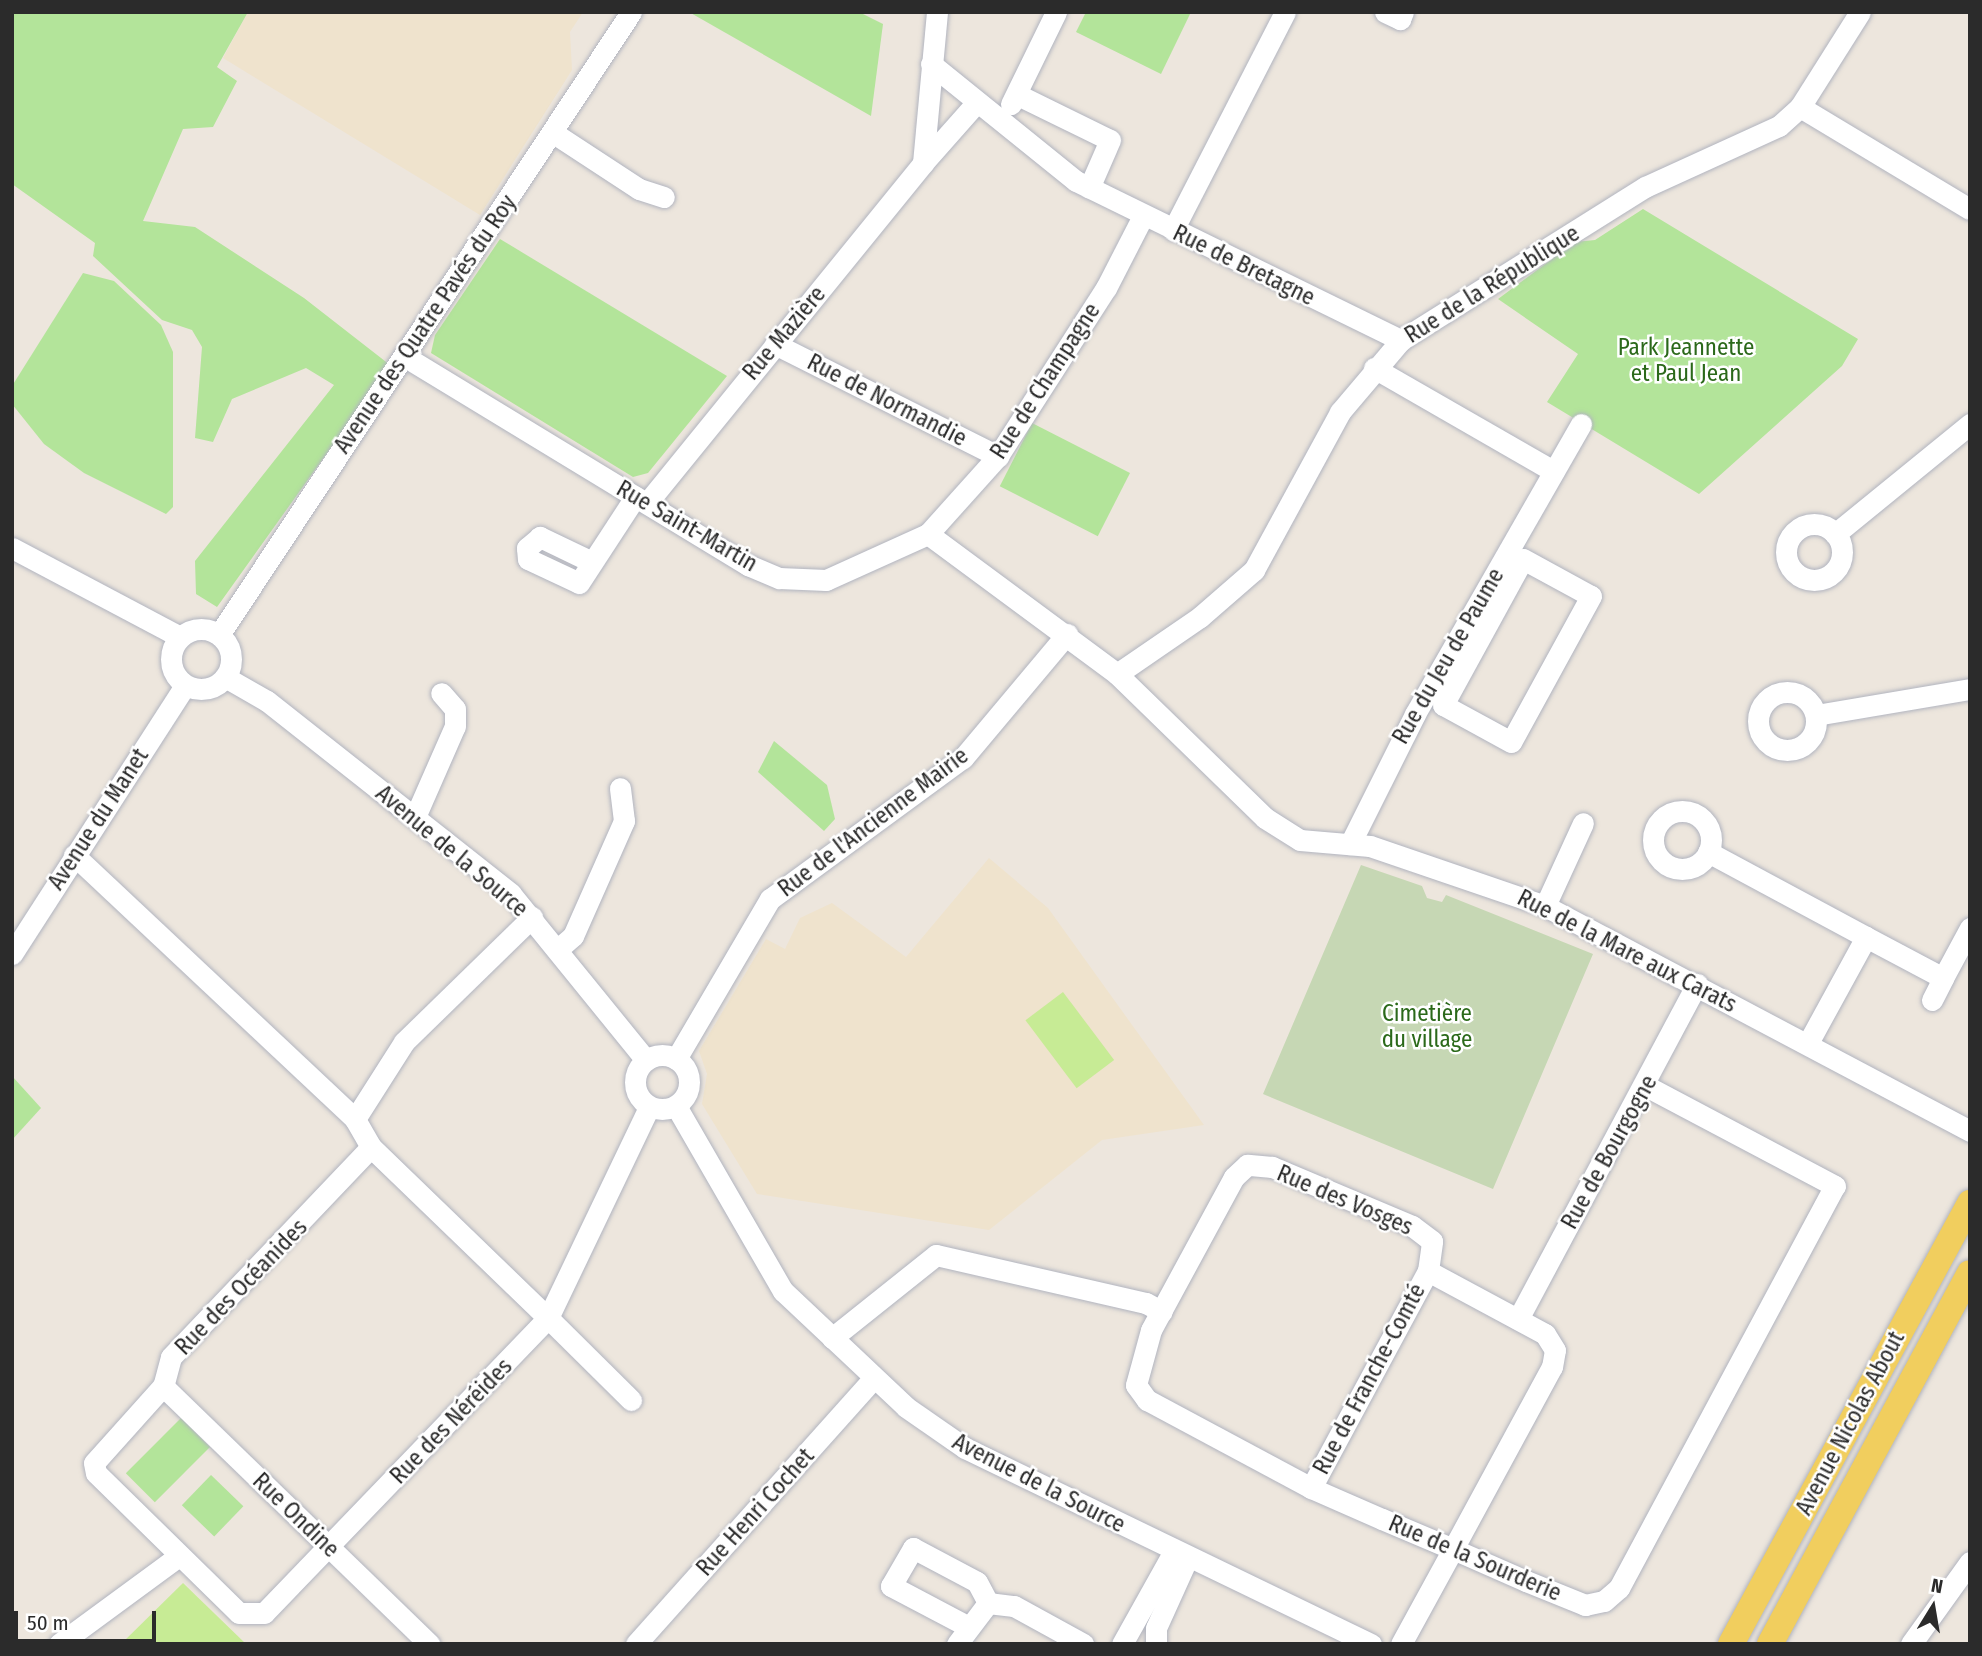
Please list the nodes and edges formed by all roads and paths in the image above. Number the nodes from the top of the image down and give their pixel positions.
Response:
1 (631, 12) edge
2 (937, 12) edge
3 (1056, 12) edge
4 (1285, 12) edge
5 (1385, 12) edge
6 (1403, 12) edge
7 (1860, 12) edge
8 (931, 64) junction
9 (1017, 95) junction
10 (976, 103) junction
11 (1800, 107) junction
12 (1000, 121) junction
13 (552, 132) junction
14 (923, 163) junction
15 (1089, 188) junction
16 (664, 197) dead end
17 (1970, 209) edge
18 (1143, 216) junction
19 (1173, 230) junction
20 (1401, 340) junction
21 (775, 344) junction
22 (404, 356) junction
23 (1374, 368) junction
24 (1581, 424) dead end
25 (1970, 424) edge
26 (998, 456) junction
27 (1553, 471) junction
28 (641, 500) junction
29 (928, 534) junction
30 (1835, 534) dead end
31 (12, 548) edge
32 (1523, 559) joint
33 (592, 562) dead end
34 (1067, 634) junction
35 (219, 635) junction
36 (180, 637) junction
37 (1117, 674) junction
38 (225, 677) junction
39 (185, 686) junction
40 (1970, 689) edge
41 (441, 693) dead end
42 (1816, 715) dead end
43 (620, 788) dead end
44 (415, 817) junction
45 (1583, 823) dead end
46 (1350, 844) junction
47 (1708, 852) dead end
48 (74, 855) junction
49 (1545, 906) junction
50 (532, 918) junction
51 (1970, 928) edge
52 (1866, 937) junction
53 (558, 949) junction
54 (12, 954) edge
55 (1943, 978) junction
56 (1698, 984) junction
57 (1932, 1000) dead end
58 (1808, 1044) junction
59 (676, 1059) junction
60 (646, 1060) junction
61 (1646, 1086) junction
62 (676, 1106) junction
63 (649, 1107) junction
64 (355, 1119) junction
65 (1970, 1131) edge
66 (371, 1147) junction
67 (1970, 1203) edge
68 (1428, 1271) junction
69 (1970, 1273) edge
70 (1162, 1312) junction
71 (548, 1318) junction
72 (1518, 1319) junction
73 (832, 1338) junction
74 (873, 1379) junction
75 (163, 1387) junction
76 (631, 1399) dead end
77 (1311, 1488) junction
78 (330, 1548) junction
79 (1453, 1549) junction
80 (1181, 1554) junction
81 (179, 1556) junction
82 (1970, 1562) edge
83 (988, 1603) junction
84 (962, 1635) edge
85 (1128, 1637) edge
86 (1156, 1642) edge
87 (59, 1644) edge
88 (429, 1644) edge
89 (636, 1644) edge
90 (1083, 1644) edge
91 (1371, 1644) edge
92 (1401, 1644) edge
93 (1731, 1644) edge
94 (1770, 1644) edge
95 (1911, 1644) edge

1 - 13 street, Avenue des Quatre Pavés du Roy
2 - 8 street
3 - 9 street
4 - 19 street
5 - 6 street
7 - 11 street, Rue de la République
8 - 10 street, Rue de Bretagne
8 - 14 street
9 - 12 street
9 - 15 street
10 - 12 street, Rue de Bretagne
10 - 14 street, Rue Mazière
11 - 17 street
11 - 20 street, Rue de la République
12 - 15 street, Rue de Bretagne
13 - 16 street
13 - 22 street, Avenue des Quatre Pavés du Roy
14 - 21 street, Rue Mazière
15 - 18 street, Rue de Bretagne
18 - 19 street, Rue de Bretagne
18 - 26 street, Rue de Champagne
19 - 20 street, Rue de Bretagne
20 - 23 street, Rue de la République
21 - 26 street, Rue de Normandie
21 - 28 street, Rue Mazière
22 - 28 street, Rue Saint-Martin
22 - 35 street, Avenue des Quatre Pavés du Roy
23 - 27 street
23 - 37 street, Rue de la République
24 - 27 street, Rue du Jeu de Paume
25 - 30 street
26 - 29 street, Rue de Champagne
27 - 46 street, Rue du Jeu de Paume
28 - 29 street, Rue Saint-Martin
28 - 33 street, Rue Mazière
29 - 34 street, Rue de la Mare aux Carats
31 - 36 street
32 - 32 street
34 - 37 street, Rue de la Mare aux Carats
34 - 59 street, Rue de l'Ancienne Mairie
35 - 36 street
35 - 38 street
36 - 39 street
37 - 46 street, Rue de la Mare aux Carats
38 - 39 street
38 - 44 street, Avenue de la Source
39 - 48 street, Avenue du Manet
40 - 42 street
41 - 44 street
43 - 53 street
44 - 50 street, Avenue de la Source
45 - 49 street
46 - 49 street, Rue de la Mare aux Carats
47 - 52 street
48 - 54 street, Avenue du Manet
48 - 64 street
49 - 56 street, Rue de la Mare aux Carats
50 - 53 street, Avenue de la Source
50 - 64 street
51 - 55 street
52 - 55 street
52 - 58 street
53 - 60 street, Avenue de la Source
55 - 57 street
56 - 58 street, Rue de la Mare aux Carats
56 - 61 street, Rue de Bourgogne
58 - 65 street, Rue de la Mare aux Carats
59 - 60 street
59 - 62 street
60 - 63 street
61 - 72 street, Rue de Bourgogne
61 - 79 street, Rue de la Sourderie
62 - 63 street
62 - 73 street, Avenue de la Source
63 - 71 street, Rue des Néréides
64 - 66 street
66 - 71 street
66 - 75 street, Rue des Océanides
67 - 93 main road, Avenue Nicolas About
68 - 70 street, Rue des Vosges
68 - 72 street
68 - 77 street, Rue de Franche-Comté
69 - 94 main road, Avenue Nicolas About
70 - 73 street
70 - 77 street, Rue de la Sourderie
71 - 76 street
71 - 78 street, Rue des Néréides
72 - 79 street
73 - 74 street, Avenue de la Source
74 - 80 street, Avenue de la Source
74 - 89 street, Rue Henri Cochet
75 - 78 street, Rue Ondine
75 - 81 street, Rue des Océanides
77 - 79 street, Rue de la Sourderie
78 - 81 street, Rue des Néréides
78 - 88 street, Rue Ondine
79 - 92 street
80 - 85 street
80 - 86 street
80 - 91 street, Avenue de la Source
81 - 87 street
82 - 95 street
83 - 84 street
83 - 84 street
83 - 90 street
85 - 86 street

